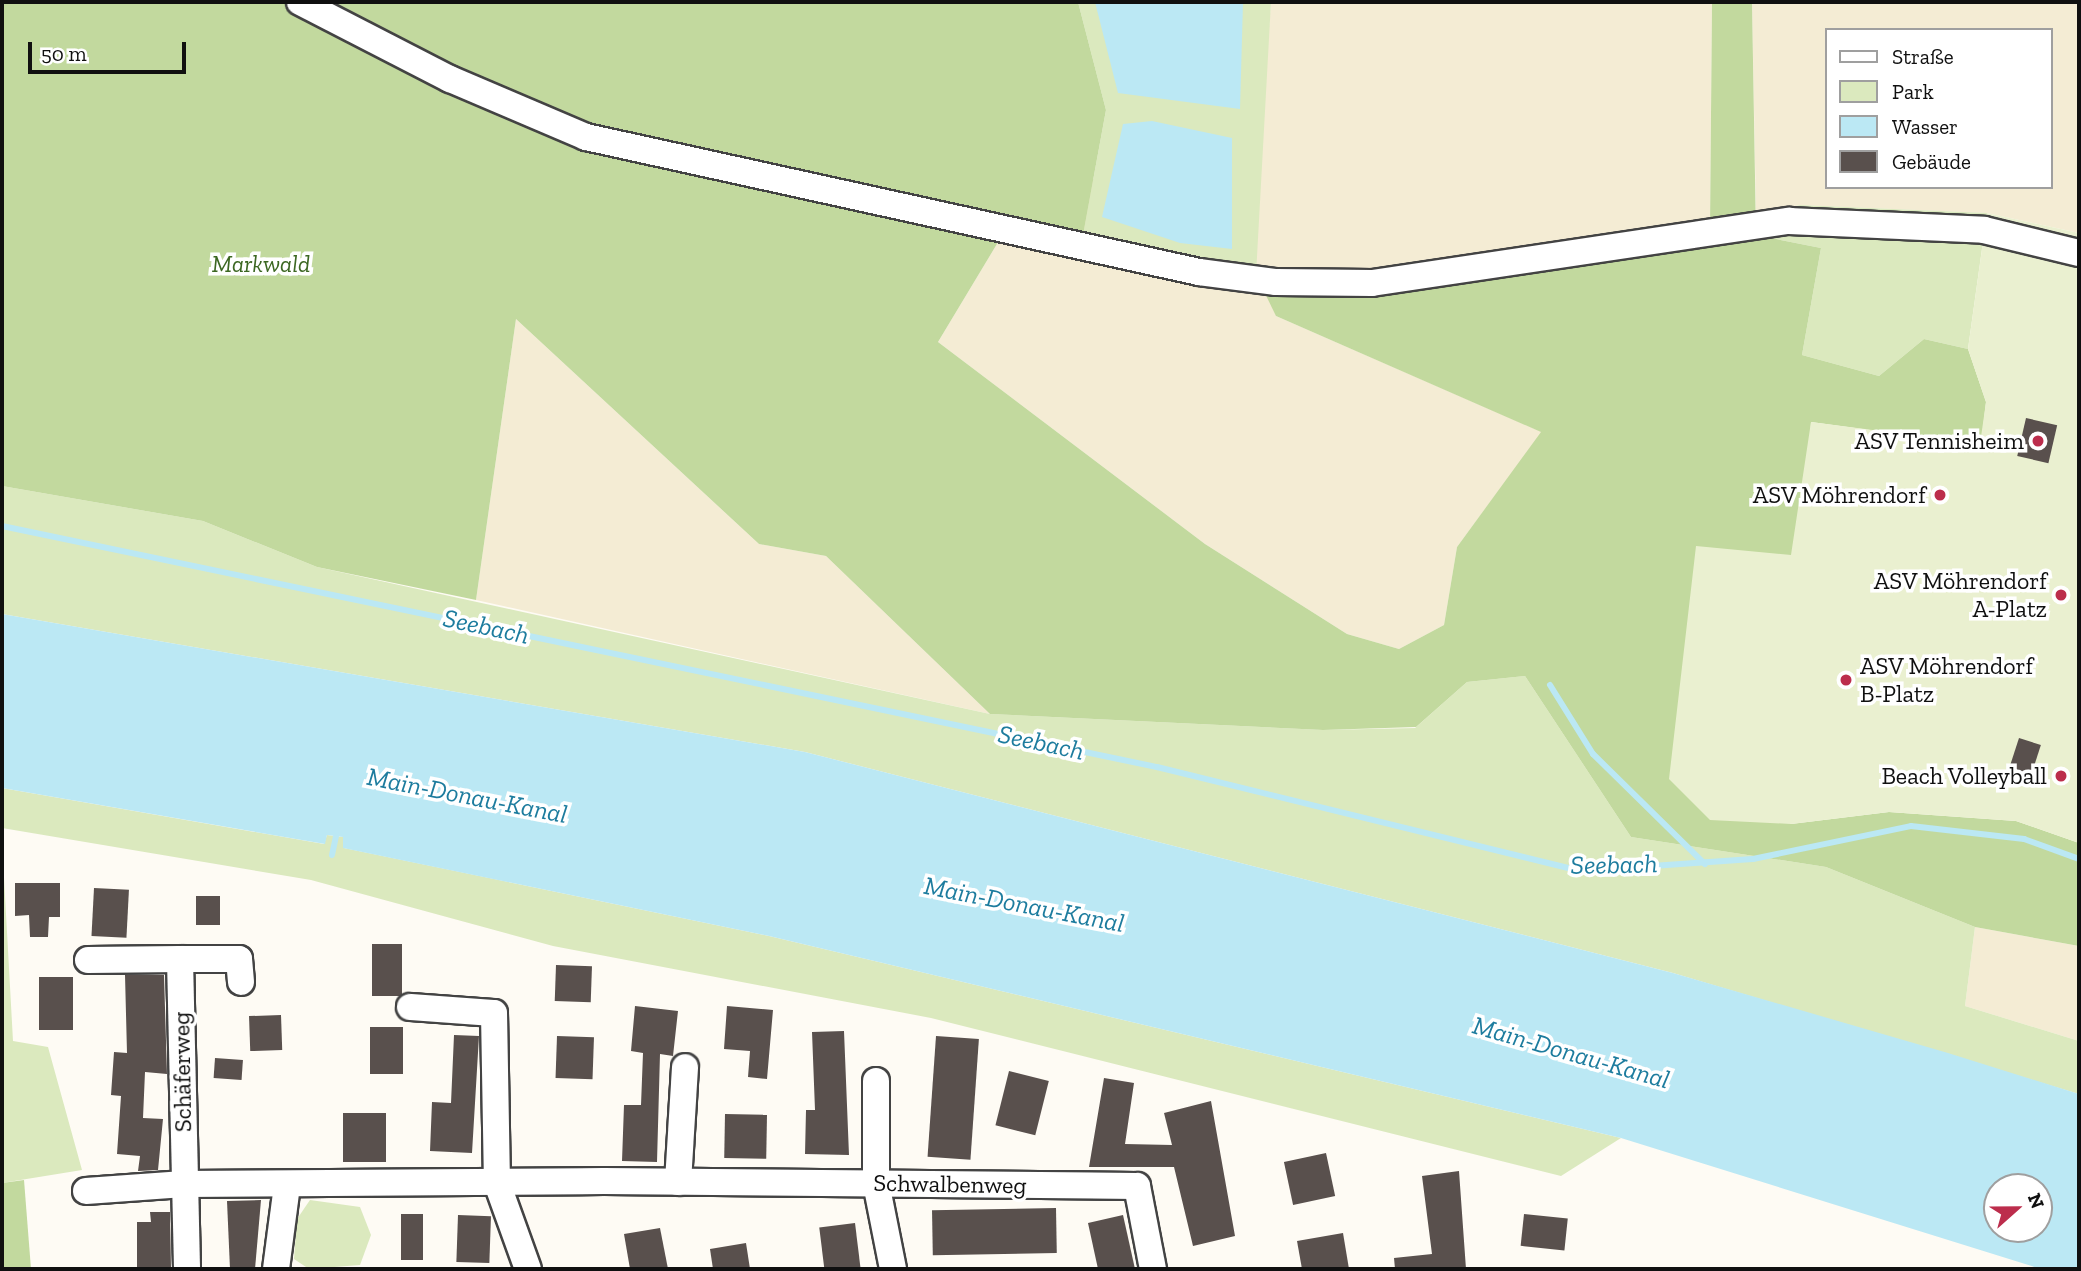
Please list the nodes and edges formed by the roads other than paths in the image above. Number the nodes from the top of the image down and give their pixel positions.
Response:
1 (300, 2) edge
2 (2079, 253) edge
3 (88, 960) dead end
4 (180, 960) junction
5 (241, 982) dead end
6 (410, 1007) dead end
7 (685, 1067) dead end
8 (876, 1080) dead end
9 (678, 1182) junction
10 (497, 1183) junction
11 (876, 1183) junction
12 (184, 1184) junction
13 (287, 1185) junction
14 (86, 1191) dead end
15 (187, 1269) edge
16 (276, 1269) edge
17 (528, 1269) edge
18 (893, 1269) edge
19 (1153, 1269) edge

1 - 2 street
3 - 4 street
4 - 5 street
4 - 12 street, Schäferweg
6 - 10 street
7 - 9 street
8 - 11 street
9 - 10 street, Schwalbenweg
9 - 11 street, Schwalbenweg
10 - 13 street, Schwalbenweg
10 - 17 street
11 - 18 street
11 - 19 street, Schwalbenweg
12 - 13 street
12 - 14 street
12 - 15 street, Schäferweg
13 - 16 street

